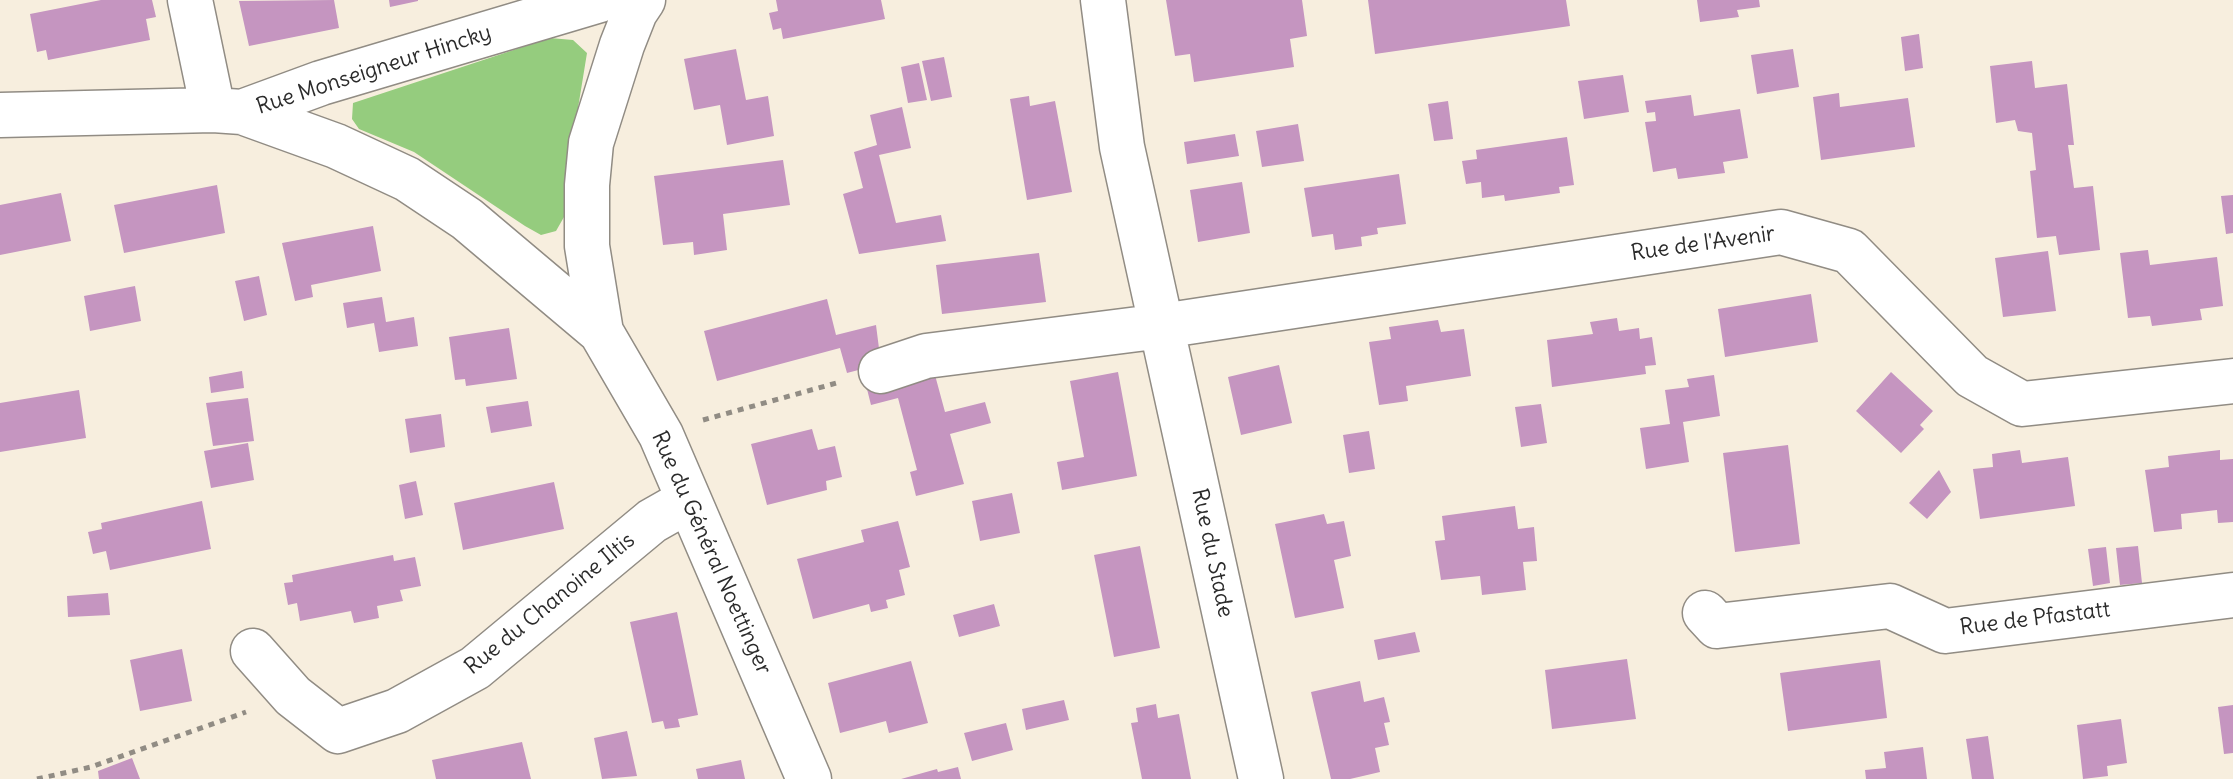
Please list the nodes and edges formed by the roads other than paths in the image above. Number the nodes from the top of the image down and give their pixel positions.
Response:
1 (190, 0) edge
2 (600, 0) edge
3 (643, 0) edge
4 (1103, 0) edge
5 (227, 111) junction
6 (0, 115) edge
7 (1162, 326) junction
8 (601, 332) junction
9 (881, 371) road end
10 (2233, 381) edge
11 (689, 500) junction
12 (2233, 595) edge
13 (1705, 613) dead end
14 (253, 651) dead end
15 (809, 779) edge
16 (1261, 779) edge

1 - 5 street
2 - 5 street, Rue Monseigneur Hincky
3 - 8 street, Rue du Général Noettinger
4 - 7 street, Rue du Stade
5 - 6 street, Rue Monseigneur Hincky
5 - 8 street, Rue du Général Noettinger
7 - 9 street
7 - 10 street, Rue de l'Avenir
7 - 16 street, Rue du Stade
8 - 11 street, Rue du Général Noettinger
11 - 14 street, Rue du Chanoine Iltis
11 - 15 street, Rue du Général Noettinger
12 - 13 street, Rue de Pfastatt

